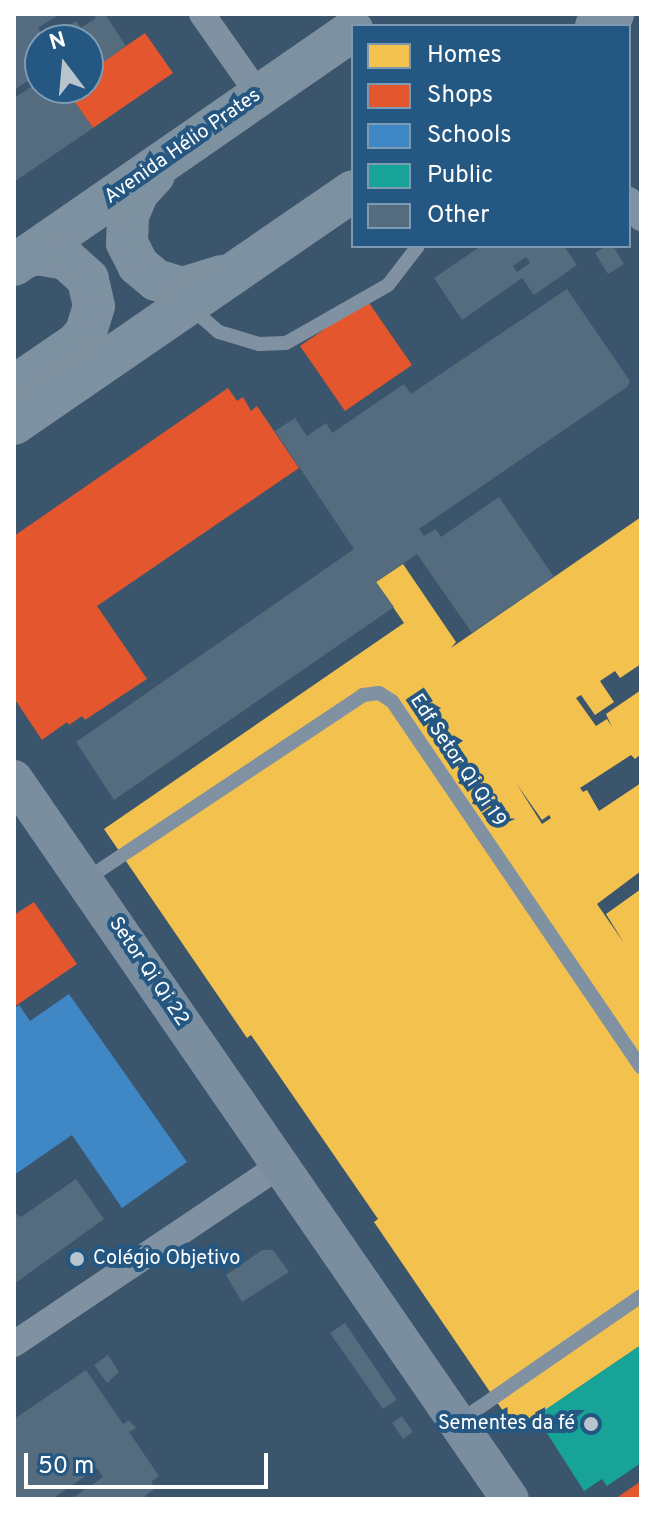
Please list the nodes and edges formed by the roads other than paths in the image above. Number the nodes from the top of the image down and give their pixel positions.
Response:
1 (202, 14) edge
2 (351, 31) edge
3 (259, 95) junction
4 (177, 151) junction
5 (351, 192) edge
6 (416, 248) edge
7 (19, 262) edge
8 (231, 274) junction
9 (187, 304) junction
10 (14, 386) edge
11 (14, 424) edge
12 (14, 779) edge
13 (85, 880) junction
14 (641, 1067) edge
15 (280, 1165) junction
16 (641, 1296) edge
17 (14, 1344) edge
18 (457, 1423) junction
19 (510, 1499) edge

1 - 3 street
2 - 3 main road, Avenida Hélio Prates
3 - 4 main road, Avenida Hélio Prates
4 - 7 main road, Avenida Hélio Prates
4 - 8 main road
5 - 8 main road
6 - 9 lane
7 - 10 main road
8 - 9 main road
9 - 11 main road
12 - 13 street, Setor Qi Qi 22
13 - 14 lane, Edf Setor Qi Qi 19
13 - 15 street, Setor Qi Qi 22
15 - 17 street
15 - 18 street, Setor Qi Qi 22
16 - 18 lane
18 - 19 street, Setor Qi Qi 22

